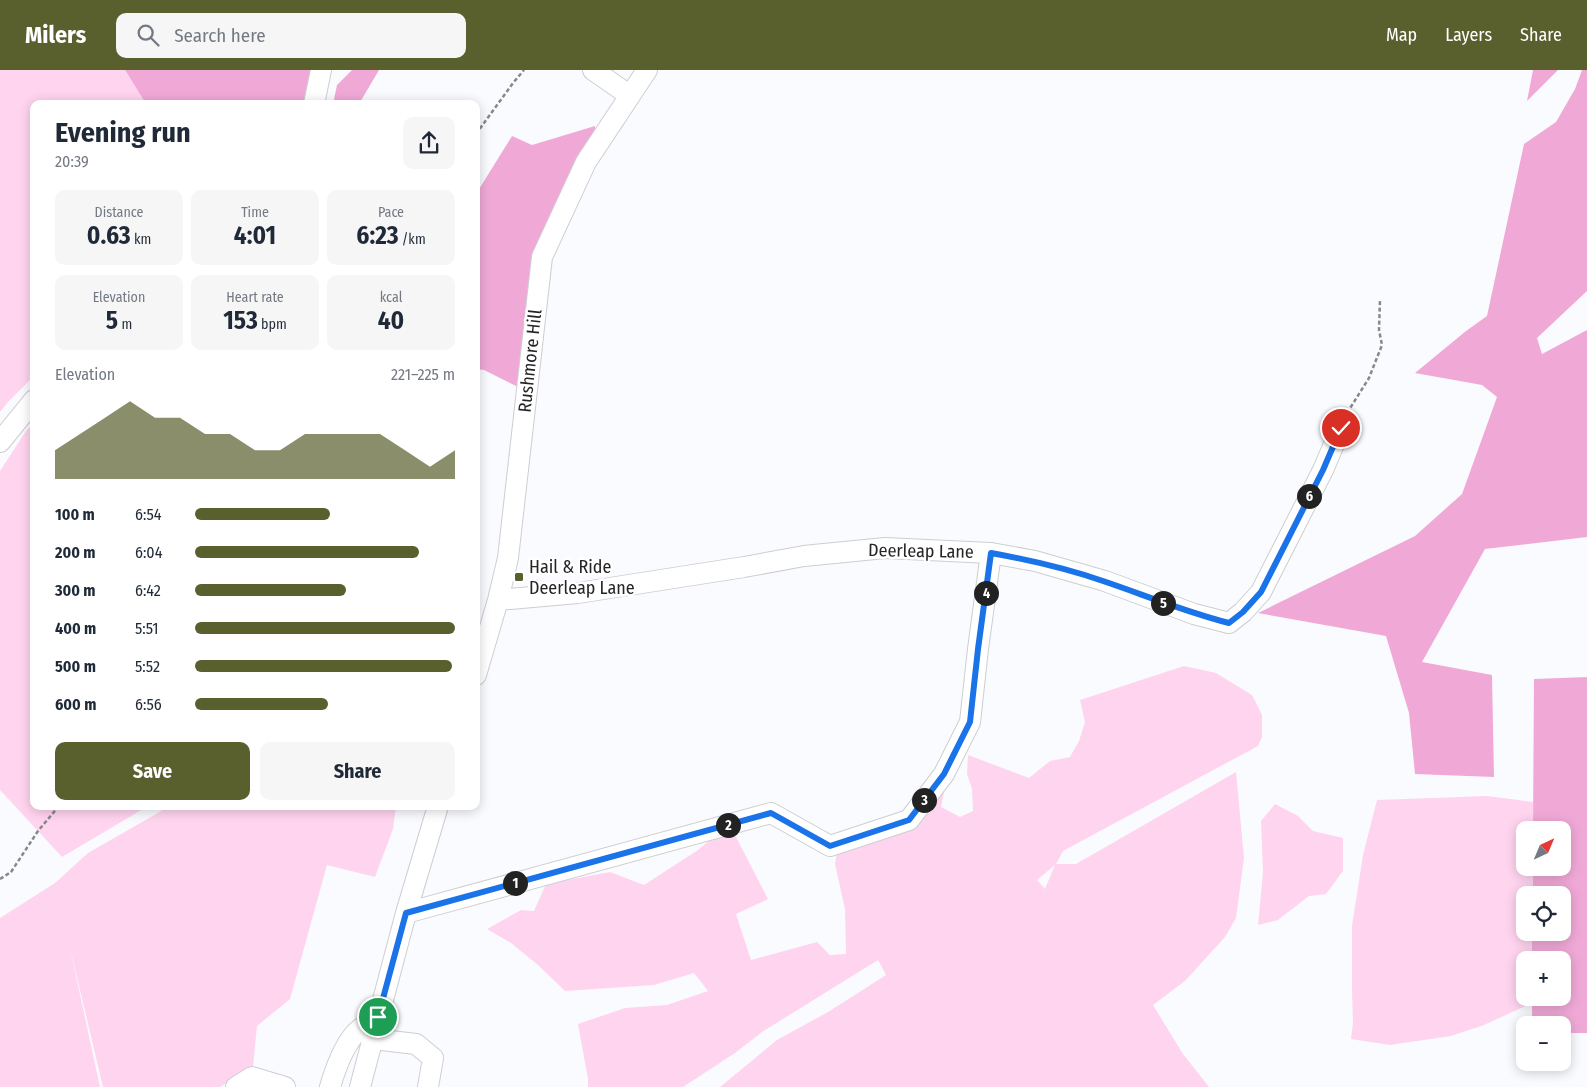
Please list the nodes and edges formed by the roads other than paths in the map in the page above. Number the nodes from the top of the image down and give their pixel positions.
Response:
1 (321, 70) edge
2 (593, 70) edge
3 (647, 70) edge
4 (629, 95) junction
5 (315, 100) edge
6 (30, 405) edge
7 (1341, 428) road end
8 (0, 442) edge
9 (991, 553) junction
10 (498, 600) junction
11 (480, 661) edge
12 (437, 810) edge
13 (406, 913) junction
14 (378, 1017) junction
15 (373, 1038) junction
16 (236, 1087) edge
17 (285, 1087) edge
18 (330, 1087) edge
19 (360, 1087) edge
20 (428, 1087) edge

1 - 5 street
2 - 4 street
3 - 4 street, Rushmore Hill
4 - 10 street, Rushmore Hill
6 - 8 street
7 - 9 street, Deerleap Lane
9 - 10 street, Deerleap Lane
9 - 13 street
10 - 11 street, Rushmore Hill
12 - 13 street
13 - 14 street
14 - 15 street
14 - 18 street
15 - 19 street
15 - 20 street
16 - 17 street

